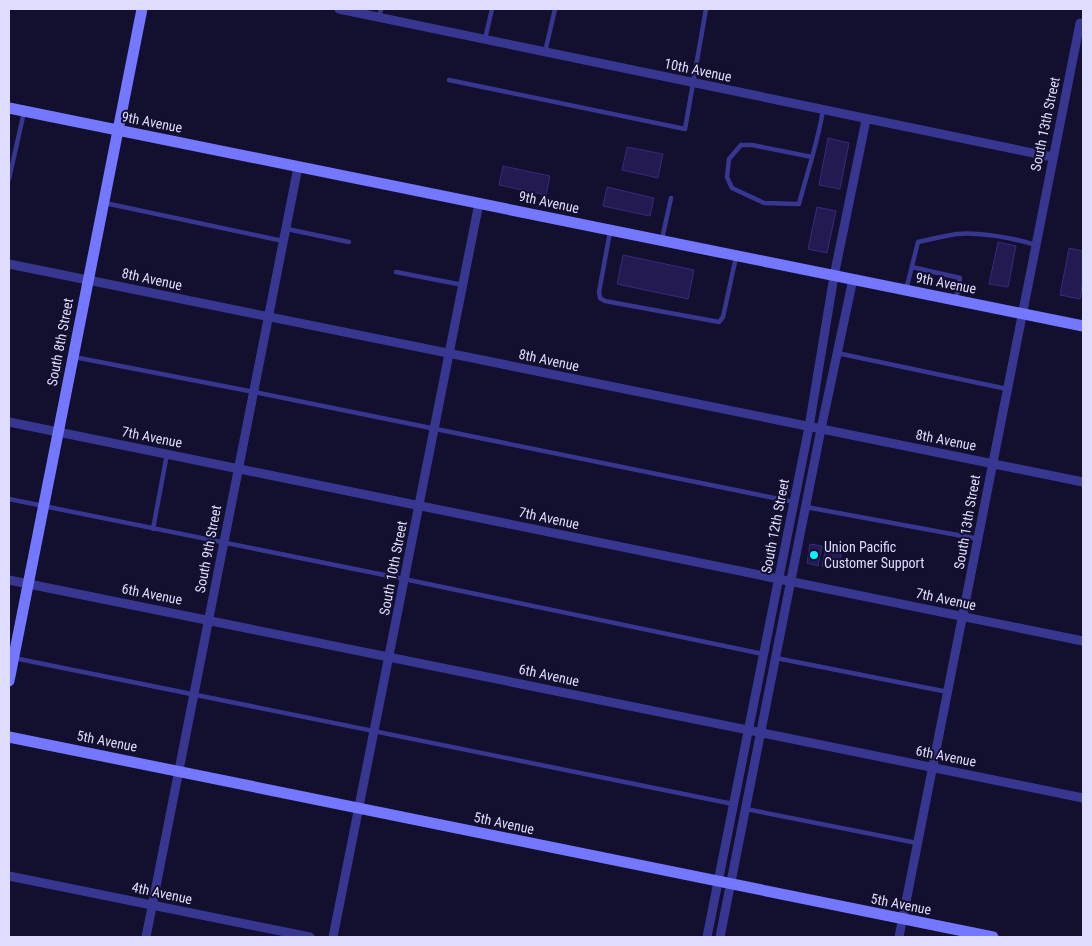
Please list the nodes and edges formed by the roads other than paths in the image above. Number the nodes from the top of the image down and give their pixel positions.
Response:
1 (142, 9) edge
2 (339, 9) edge
3 (492, 9) edge
4 (555, 9) edge
5 (706, 9) edge
6 (380, 13) edge
7 (1080, 23) dead end
8 (485, 39) junction
9 (545, 52) junction
10 (449, 80) dead end
11 (694, 83) junction
12 (9, 108) edge
13 (822, 110) junction
14 (24, 111) junction
15 (866, 120) junction
16 (118, 130) junction
17 (812, 157) junction
18 (1052, 157) junction
19 (298, 167) junction
20 (9, 178) edge
21 (671, 198) dead end
22 (104, 203) junction
23 (479, 204) junction
24 (287, 230) junction
25 (610, 230) junction
26 (284, 241) junction
27 (662, 241) junction
28 (349, 242) dead end
29 (1036, 245) junction
30 (737, 256) junction
31 (9, 264) edge
32 (912, 267) junction
33 (396, 272) dead end
34 (834, 276) junction
35 (853, 279) junction
36 (88, 280) junction
37 (463, 285) junction
38 (906, 290) junction
39 (956, 300) junction
40 (1022, 313) junction
41 (269, 317) junction
42 (1083, 326) edge
43 (837, 353) junction
44 (449, 354) junction
45 (73, 356) junction
46 (1007, 389) junction
47 (254, 392) junction
48 (9, 422) edge
49 (809, 427) junction
50 (821, 429) junction
51 (434, 430) junction
52 (58, 432) junction
53 (167, 454) junction
54 (992, 464) junction
55 (239, 469) junction
56 (1083, 482) edge
57 (9, 499) edge
58 (794, 502) junction
59 (419, 505) junction
60 (43, 507) junction
61 (806, 507) junction
62 (153, 529) junction
63 (979, 539) junction
64 (224, 543) junction
65 (778, 578) junction
66 (404, 579) junction
67 (9, 580) edge
68 (792, 581) junction
69 (28, 583) junction
70 (963, 617) junction
71 (208, 620) junction
72 (1083, 641) edge
73 (763, 654) junction
74 (389, 657) junction
75 (11, 658) edge
76 (776, 658) junction
77 (9, 681) edge
78 (948, 692) junction
79 (194, 695) junction
80 (748, 730) junction
81 (374, 731) junction
82 (761, 733) junction
83 (9, 737) edge
84 (932, 768) junction
85 (179, 771) junction
86 (1083, 798) edge
87 (733, 804) junction
88 (359, 808) junction
89 (745, 808) junction
90 (917, 843) junction
91 (9, 876) edge
92 (718, 882) junction
93 (730, 885) junction
94 (152, 905) junction
95 (902, 919) junction
96 (146, 937) edge
97 (310, 937) edge
98 (333, 937) edge
99 (706, 937) edge
100 (720, 937) edge
101 (899, 937) edge
102 (993, 937) edge

1 - 16 street, South 8th Street
2 - 6 street, 10th Avenue
3 - 8 lane
4 - 9 lane
5 - 11 lane
6 - 8 street, 10th Avenue
7 - 18 street, South 13th Street
8 - 9 street, 10th Avenue
9 - 11 street, 10th Avenue
10 - 11 lane
11 - 13 street, 10th Avenue
12 - 14 street, 9th Avenue
13 - 15 street, 10th Avenue
13 - 17 lane
14 - 16 street, 9th Avenue
14 - 20 lane
15 - 18 street, 10th Avenue
15 - 34 street, South 12th Street
16 - 19 street, 9th Avenue
16 - 22 street, South 8th Street
17 - 17 lane
18 - 29 street, South 13th Street
19 - 23 street, 9th Avenue
19 - 24 street, South 9th Street
21 - 27 lane
22 - 26 lane
22 - 36 street, South 8th Street
23 - 25 street, 9th Avenue
23 - 37 street, South 10th Street
24 - 26 street, South 9th Street
24 - 28 lane
25 - 27 street, 9th Avenue
25 - 30 lane
26 - 41 street, South 9th Street
27 - 30 street, 9th Avenue
29 - 32 lane
29 - 40 street, South 13th Street
30 - 34 street, 9th Avenue
31 - 36 street, 8th Avenue
32 - 38 lane
32 - 39 lane
33 - 37 lane
34 - 35 street, 9th Avenue
34 - 49 street, South 12th Street
35 - 38 street, 9th Avenue
35 - 43 street
36 - 41 street, 8th Avenue
36 - 45 street, South 8th Street
37 - 44 street, South 10th Street
38 - 39 street, 9th Avenue
39 - 40 street, 9th Avenue
40 - 42 street, 9th Avenue
40 - 46 street, South 13th Street
41 - 44 street, 8th Avenue
41 - 47 street, South 9th Street
43 - 46 lane
43 - 50 street
44 - 49 street, 8th Avenue
44 - 51 street, South 10th Street
45 - 47 lane
45 - 52 street, South 8th Street
46 - 54 street, South 13th Street
47 - 51 lane
47 - 55 street, South 9th Street
48 - 52 street, 7th Avenue
49 - 50 street, 8th Avenue
49 - 58 street, South 12th Street
50 - 54 street, 8th Avenue
50 - 61 street
51 - 58 lane
51 - 59 street, South 10th Street
52 - 53 street, 7th Avenue
52 - 60 street, South 8th Street
53 - 55 street, 7th Avenue
53 - 62 lane
54 - 56 street, 8th Avenue
54 - 63 street, South 13th Street
55 - 59 street, 7th Avenue
55 - 64 street, South 9th Street
57 - 60 lane
58 - 65 street, South 12th Street
59 - 65 street, 7th Avenue
59 - 66 street, South 10th Street
60 - 62 lane
60 - 69 street, South 8th Street
61 - 63 lane
61 - 68 street
62 - 64 lane
63 - 70 street, South 13th Street
64 - 66 lane
64 - 71 street, South 9th Street
65 - 68 street, 7th Avenue
65 - 73 street, South 12th Street
66 - 73 lane
66 - 74 street, South 10th Street
67 - 69 street, 6th Avenue
68 - 70 street, 7th Avenue
68 - 76 street
69 - 71 street, 6th Avenue
69 - 75 street, South 8th Street
70 - 72 street, 7th Avenue
70 - 78 street, South 13th Street
71 - 74 street, 6th Avenue
71 - 79 street, South 9th Street
73 - 80 street, South 12th Street
74 - 80 street, 6th Avenue
74 - 81 street, South 10th Street
75 - 77 street, South 8th Street
75 - 79 lane
76 - 78 lane
76 - 82 street
78 - 84 street, South 13th Street
79 - 81 lane
79 - 85 street, South 9th Street
80 - 82 street, 6th Avenue
80 - 87 street, South 12th Street
81 - 87 lane
81 - 88 street, South 10th Street
82 - 84 street, 6th Avenue
82 - 89 street
83 - 85 street, 5th Avenue
84 - 86 street, 6th Avenue
84 - 90 street, South 13th Street
85 - 88 street, 5th Avenue
85 - 94 street, South 9th Street
87 - 92 street, South 12th Street
88 - 92 street, 5th Avenue
88 - 98 street, South 10th Street
89 - 90 lane
89 - 93 street
90 - 95 street, South 13th Street
91 - 94 street, 4th Avenue
92 - 93 street, 5th Avenue
92 - 99 street, South 12th Street
93 - 95 street, 5th Avenue
93 - 100 street
94 - 96 street, South 9th Street
94 - 97 street, 4th Avenue
95 - 101 street, South 13th Street
95 - 102 street, 5th Avenue

